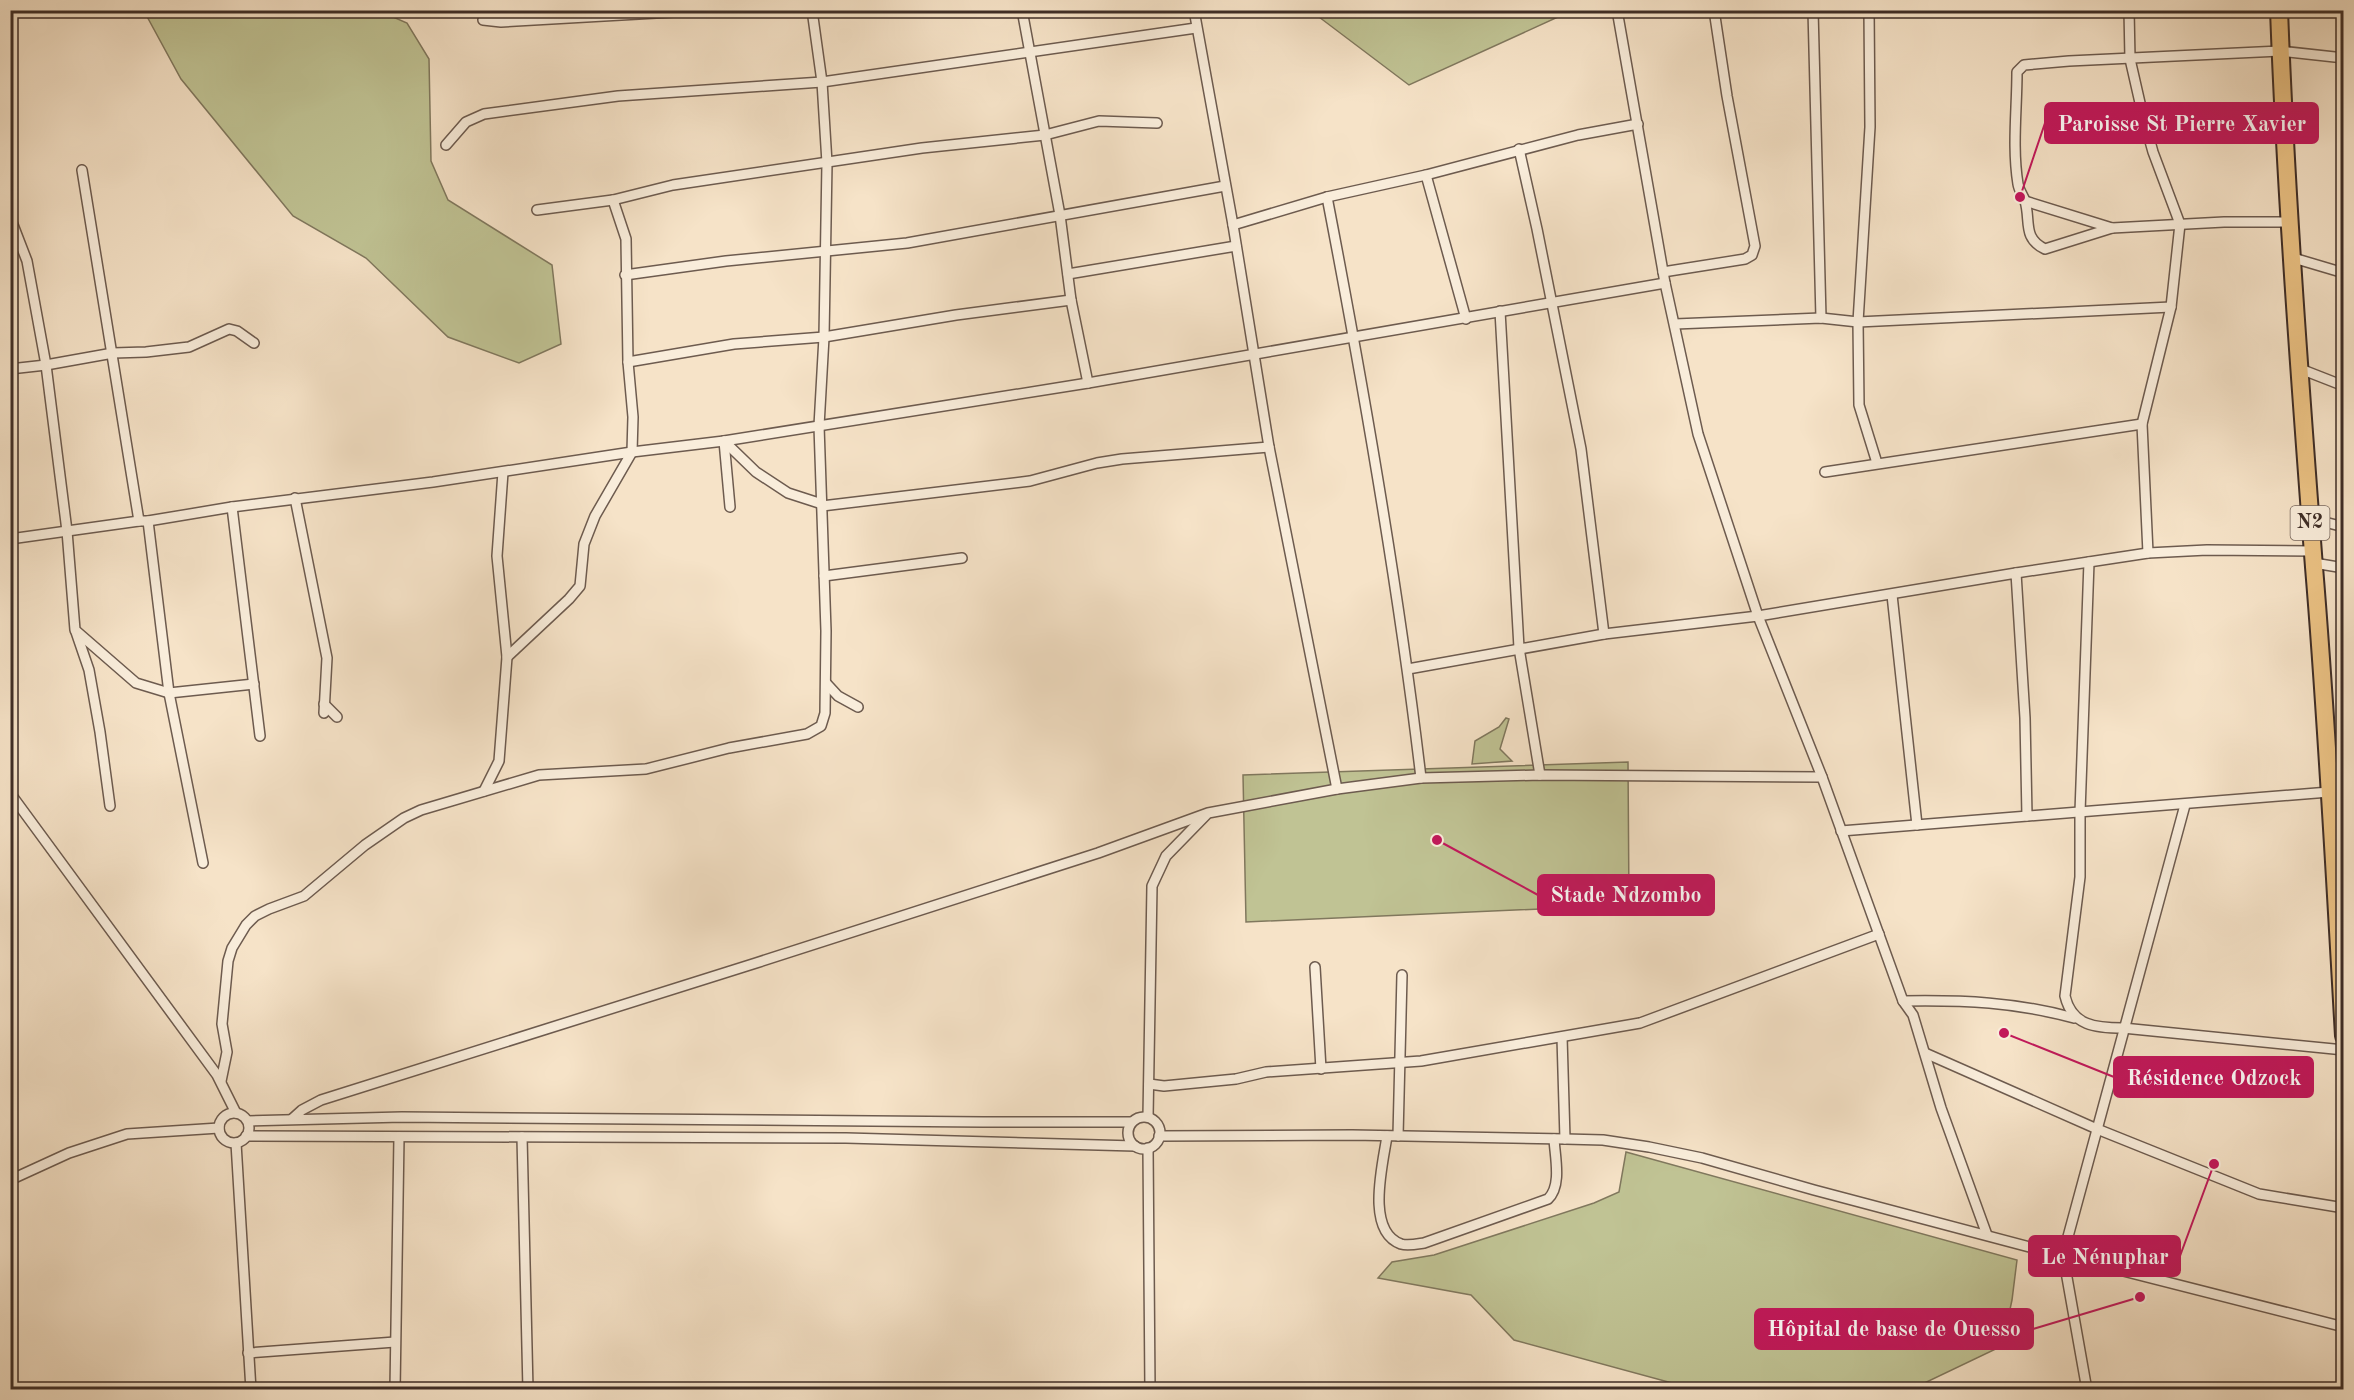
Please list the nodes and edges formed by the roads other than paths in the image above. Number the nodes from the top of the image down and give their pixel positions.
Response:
1 (709, 10) edge
2 (812, 10) edge
3 (1022, 10) edge
4 (1194, 10) edge
5 (1617, 10) edge
6 (1714, 10) edge
7 (1814, 10) edge
8 (1869, 10) edge
9 (2129, 10) edge
10 (2279, 10) edge
11 (483, 20) dead end
12 (1196, 28) junction
13 (2280, 51) junction
14 (1029, 52) junction
15 (2343, 58) edge
16 (2130, 59) junction
17 (822, 82) junction
18 (1157, 123) dead end
19 (1638, 124) junction
20 (1045, 135) junction
21 (446, 145) dead end
22 (1519, 149) junction
23 (827, 163) junction
24 (82, 170) dead end
25 (1426, 175) junction
26 (1225, 186) junction
27 (1327, 197) junction
28 (613, 200) junction
29 (2025, 201) junction
30 (537, 210) dead end
31 (1060, 215) junction
32 (10, 217) edge
33 (2289, 222) junction
34 (2180, 224) junction
35 (1233, 225) junction
36 (2112, 228) junction
37 (1236, 246) junction
38 (826, 251) junction
39 (2290, 256) junction
40 (1663, 272) junction
41 (2343, 273) edge
42 (1068, 274) junction
43 (626, 275) junction
44 (1665, 283) junction
45 (1071, 300) junction
46 (1552, 303) junction
47 (2171, 308) junction
48 (1500, 311) junction
49 (1821, 318) junction
50 (1466, 319) junction
51 (1858, 322) junction
52 (1675, 324) junction
53 (824, 337) junction
54 (1354, 337) junction
55 (254, 343) dead end
56 (113, 353) junction
57 (1255, 353) junction
58 (628, 362) junction
59 (46, 365) junction
60 (2298, 368) junction
61 (10, 369) edge
62 (1088, 383) junction
63 (2343, 386) edge
64 (2142, 424) junction
65 (819, 426) junction
66 (724, 441) junction
67 (1269, 447) junction
68 (632, 452) junction
69 (1877, 463) junction
70 (503, 472) junction
71 (1825, 472) dead end
72 (295, 498) junction
73 (822, 505) junction
74 (232, 507) junction
75 (730, 507) dead end
76 (2309, 518) junction
77 (143, 521) junction
78 (2343, 527) edge
79 (67, 531) junction
80 (10, 539) edge
81 (2148, 553) junction
82 (2313, 557) junction
83 (962, 558) dead end
84 (2090, 562) junction
85 (2343, 568) edge
86 (2016, 573) junction
87 (824, 576) junction
88 (1892, 594) junction
89 (1758, 616) junction
90 (75, 630) junction
91 (1605, 634) junction
92 (1519, 648) junction
93 (507, 657) junction
94 (1408, 669) junction
95 (826, 683) junction
96 (254, 684) junction
97 (169, 693) junction
98 (858, 707) dead end
99 (337, 717) dead end
100 (260, 736) dead end
101 (1540, 775) junction
102 (1822, 777) junction
103 (1421, 778) junction
104 (1337, 789) junction
105 (484, 791) junction
106 (10, 793) edge
107 (2336, 794) edge
108 (2185, 805) junction
109 (110, 806) dead end
110 (2080, 812) junction
111 (1208, 813) junction
112 (2027, 816) junction
113 (1917, 825) junction
114 (1841, 831) junction
115 (204, 863) dead end
116 (1879, 934) junction
117 (2341, 958) edge
118 (1315, 967) dead end
119 (1402, 975) dead end
120 (1903, 1001) junction
121 (2074, 1018) junction
122 (2123, 1028) junction
123 (2343, 1036) edge
124 (1562, 1037) junction
125 (2343, 1050) edge
126 (1925, 1053) junction
127 (1398, 1063) junction
128 (1321, 1069) junction
129 (221, 1081) junction
130 (1149, 1084) junction
131 (236, 1113) junction
132 (1148, 1117) junction
133 (292, 1119) junction
134 (248, 1121) junction
135 (1132, 1122) junction
136 (219, 1128) junction
137 (2097, 1129) junction
138 (246, 1136) junction
139 (1159, 1136) junction
140 (1387, 1136) junction
141 (1398, 1136) junction
142 (399, 1137) junction
143 (522, 1137) junction
144 (1554, 1139) junction
145 (1565, 1139) junction
146 (236, 1143) junction
147 (1135, 1146) junction
148 (1148, 1148) junction
149 (10, 1180) edge
150 (2343, 1208) edge
151 (1987, 1235) junction
152 (2063, 1255) junction
153 (2343, 1327) edge
154 (395, 1342) junction
155 (248, 1353) junction
156 (251, 1389) edge
157 (395, 1389) edge
158 (528, 1389) edge
159 (1150, 1389) edge
160 (2087, 1389) edge

1 - 11 street
2 - 17 street
3 - 14 street
4 - 12 street
5 - 19 street
6 - 40 street
7 - 49 street
8 - 51 street
9 - 16 street
10 - 13 highway, N2
12 - 14 street
12 - 26 street
13 - 15 street
13 - 16 street
13 - 33 highway, N2
14 - 17 street
14 - 20 street
16 - 29 street
16 - 34 street
17 - 21 street
17 - 23 street
18 - 20 street
19 - 22 street
19 - 40 street
20 - 23 street
20 - 31 street
22 - 25 street
22 - 46 street
23 - 28 street
23 - 38 street
24 - 56 street
25 - 27 street
25 - 50 street
26 - 31 street
26 - 35 street
27 - 35 street
27 - 54 street
28 - 30 street
28 - 43 street
29 - 36 street
29 - 36 street
31 - 38 street
31 - 42 street
32 - 59 street
33 - 34 street
33 - 39 highway, N2
34 - 36 street
34 - 47 street
35 - 37 street
37 - 42 street
37 - 57 street
38 - 43 street
38 - 53 street
39 - 41 street
39 - 60 highway, N2
40 - 44 street
42 - 45 street
43 - 58 street
44 - 46 street
44 - 52 street
45 - 53 street
45 - 62 street
46 - 48 street
46 - 91 street
47 - 51 street
47 - 64 street
48 - 50 street
48 - 92 street
49 - 51 street
49 - 52 street
50 - 54 street
51 - 69 street
52 - 89 street
53 - 58 street
53 - 65 street
54 - 57 street
54 - 94 street
55 - 56 street
56 - 59 street
56 - 77 street
57 - 62 street
57 - 67 street
58 - 68 street
59 - 61 street
59 - 79 street
60 - 63 street
60 - 76 highway, N2
62 - 65 street
64 - 69 street
64 - 81 street
65 - 66 street
65 - 73 street
66 - 68 street
66 - 73 street
66 - 75 street
67 - 73 street
67 - 104 street
68 - 70 street
68 - 93 street
69 - 71 street
70 - 72 street
70 - 93 street
72 - 74 street
72 - 99 street
73 - 87 street
74 - 77 street
74 - 96 street
76 - 78 street
76 - 82 highway, N2
77 - 79 street
77 - 97 street
79 - 80 street
79 - 90 street
81 - 82 street
81 - 84 street
82 - 85 street
82 - 107 highway, N2
83 - 87 street
84 - 86 street
84 - 110 street
86 - 88 street
86 - 112 street
87 - 95 street
88 - 89 street
88 - 113 street
89 - 91 street
89 - 102 street
90 - 97 street
90 - 109 street
91 - 92 street
92 - 94 street
92 - 101 street
93 - 105 street
94 - 103 street
95 - 98 street
95 - 105 street
96 - 97 street
96 - 100 street
97 - 115 street
101 - 102 street
101 - 103 street
102 - 114 street
103 - 104 street
104 - 111 street
105 - 129 street
106 - 129 street
107 - 108 street
107 - 117 highway, N2
108 - 110 street
108 - 122 street
110 - 112 street
110 - 121 street
111 - 130 street
111 - 133 street
112 - 113 street
113 - 114 street
114 - 116 street
116 - 120 street
116 - 124 street
117 - 123 highway, N2
118 - 128 street
119 - 127 street
120 - 121 street
120 - 126 street
121 - 122 street
122 - 125 street
122 - 137 street
124 - 127 street
124 - 145 street
126 - 137 street
126 - 151 street
127 - 128 street
127 - 141 street
128 - 130 street
129 - 131 street
130 - 132 street
131 - 134 street
131 - 136 street
132 - 135 street
132 - 139 street
133 - 134 street
133 - 135 street
134 - 138 street
135 - 147 street
136 - 146 street
136 - 149 street
137 - 150 street
137 - 152 street
138 - 142 street
138 - 146 street
139 - 140 street
139 - 148 street
140 - 141 street
140 - 144 street
141 - 144 street
142 - 143 street
142 - 154 street
143 - 147 street
143 - 158 street
144 - 145 street
145 - 151 street
146 - 155 street
147 - 148 street
148 - 159 street
151 - 152 street
152 - 153 street
152 - 160 street
154 - 155 street
154 - 157 street
155 - 156 street

